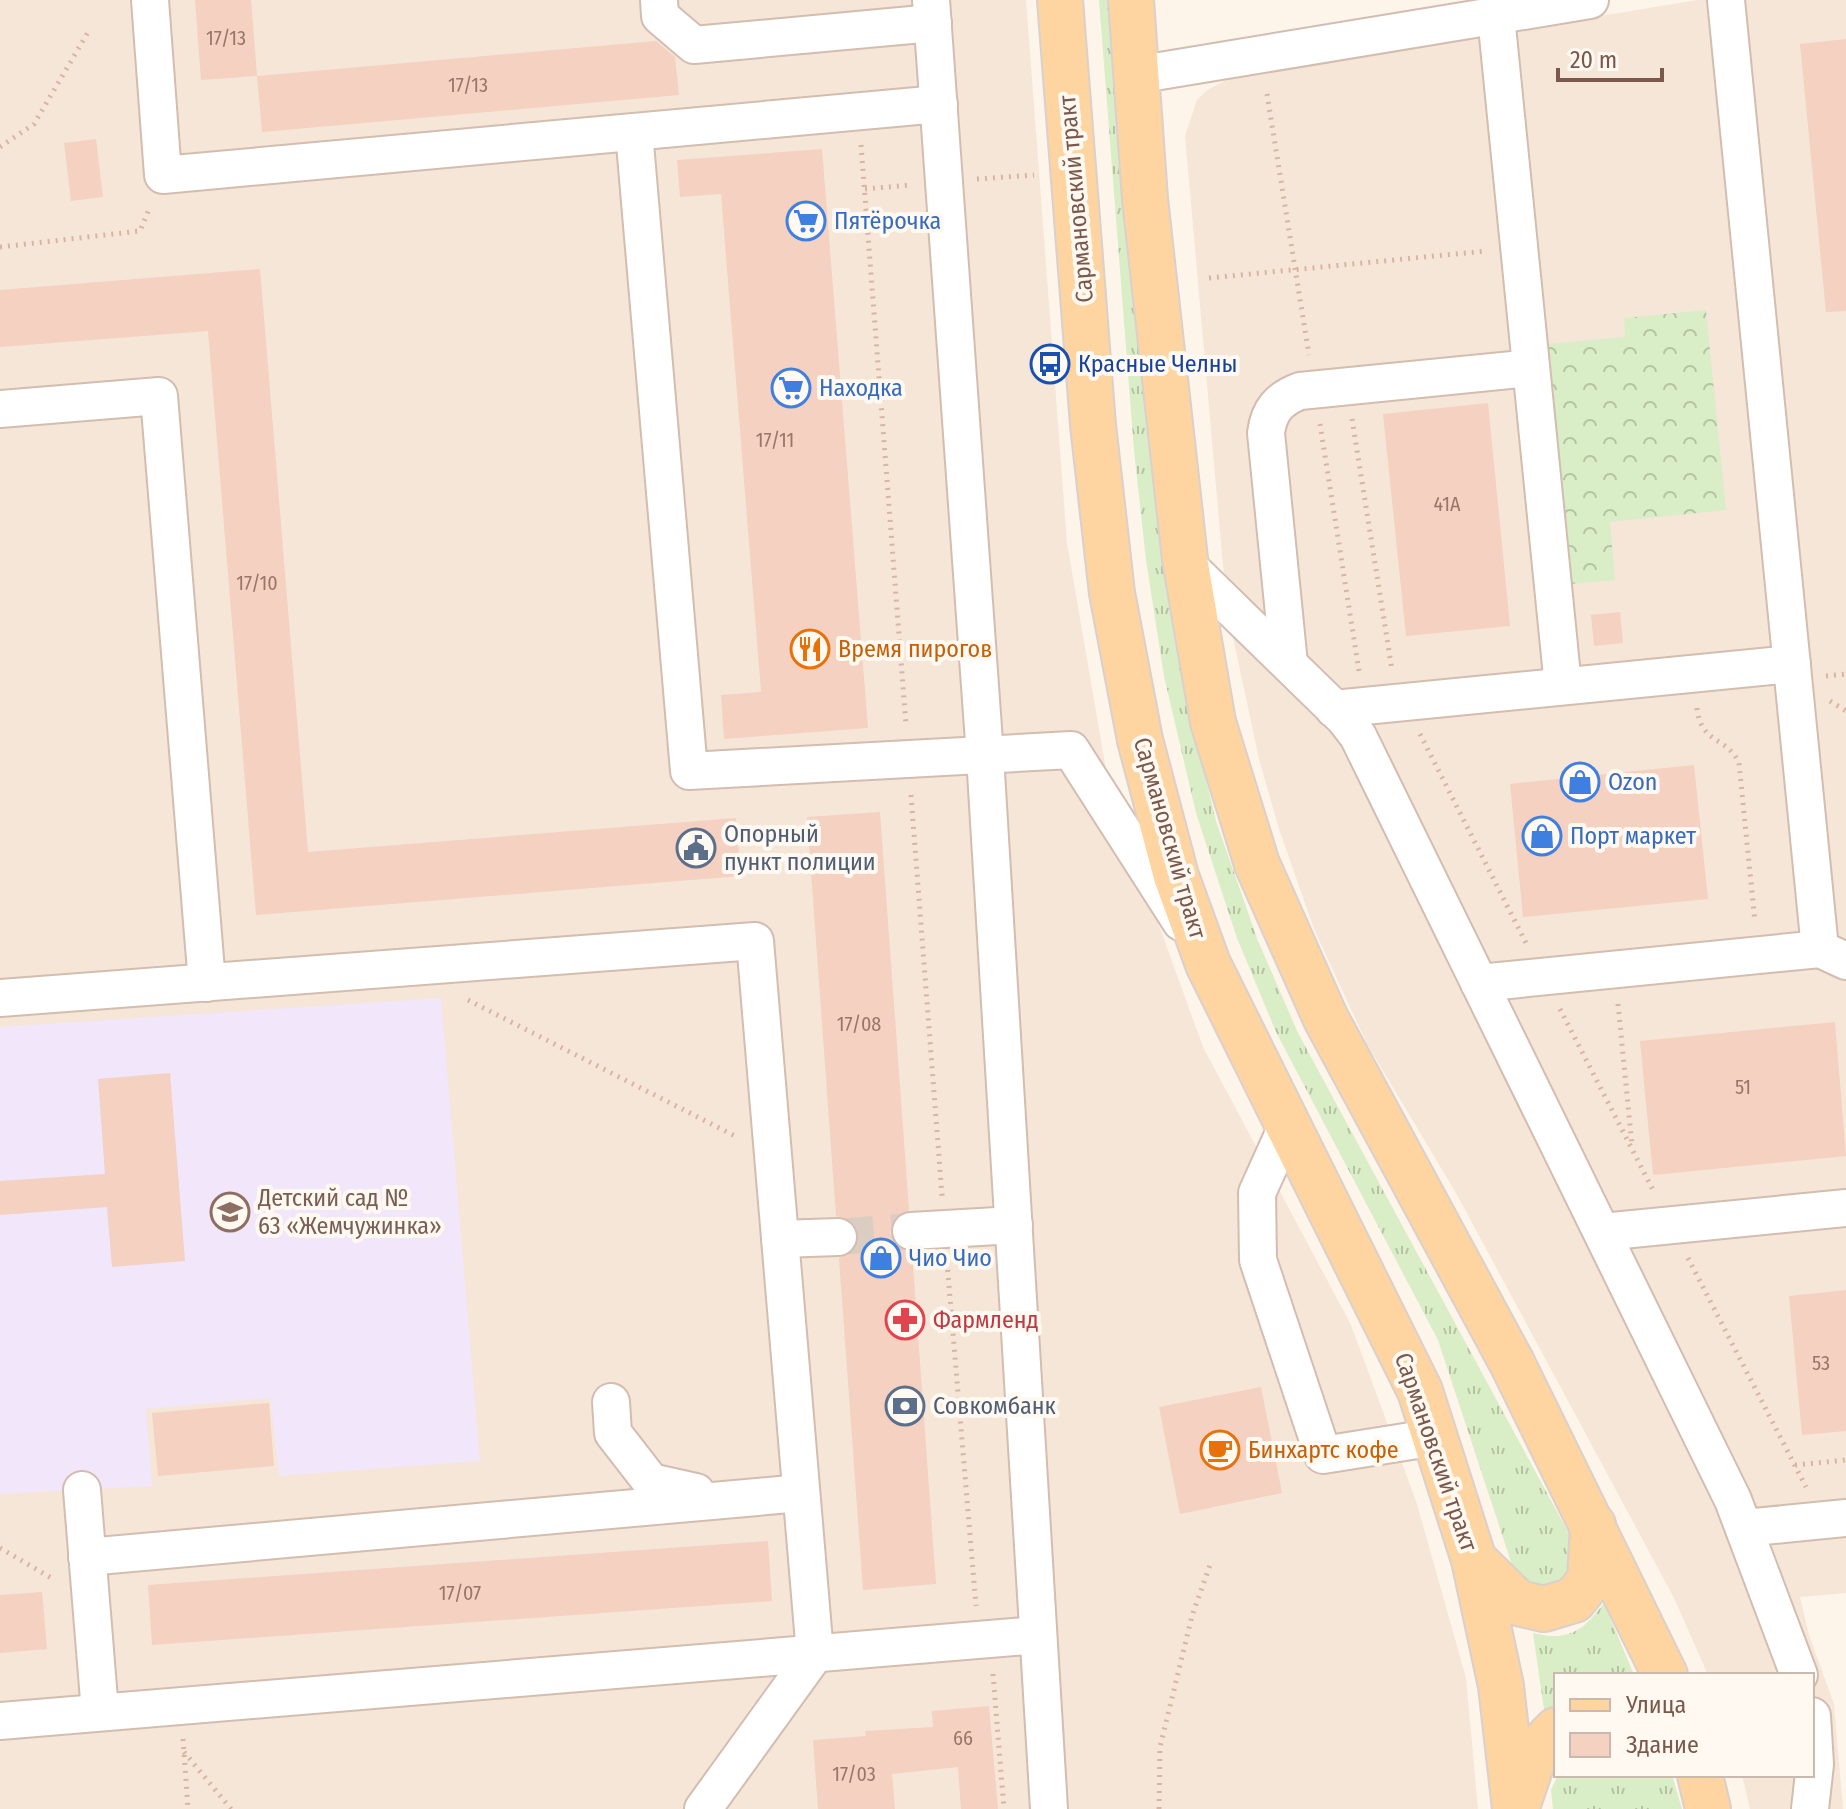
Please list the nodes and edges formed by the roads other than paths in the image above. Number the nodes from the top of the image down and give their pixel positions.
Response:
1 (150, 0) edge
2 (659, 0) edge
3 (1060, 0) edge
4 (1131, 0) edge
5 (1590, 0) edge
6 (1726, 0) edge
7 (932, 11) edge
8 (1496, 16) junction
9 (1136, 75) junction
10 (939, 104) junction
11 (634, 132) junction
12 (1531, 368) junction
13 (0, 409) edge
14 (1185, 563) junction
15 (1289, 664) junction
16 (1792, 664) junction
17 (1563, 686) junction
18 (1334, 709) junction
19 (985, 756) junction
20 (1833, 955) edge
21 (1208, 964) junction
22 (207, 983) junction
23 (1479, 983) junction
24 (0, 998) edge
25 (1289, 1122) junction
26 (1846, 1208) edge
27 (1014, 1225) junction
28 (911, 1231) tunnel mouth
29 (1602, 1232) junction
30 (838, 1237) tunnel mouth
31 (780, 1239) junction
32 (611, 1402) dead end
33 (1436, 1437) junction
34 (82, 1490) dead end
35 (801, 1493) junction
36 (729, 1500) junction
37 (1846, 1518) edge
38 (1593, 1525) junction
39 (1744, 1528) junction
40 (87, 1557) junction
41 (1474, 1560) junction
42 (1038, 1635) junction
43 (815, 1654) junction
44 (1664, 1673) edge
45 (1798, 1673) edge
46 (100, 1712) junction
47 (0, 1721) edge
48 (1554, 1732) edge
49 (1814, 1748) edge
50 (1814, 1773) edge
51 (1700, 1777) edge
52 (1814, 1777) edge
53 (703, 1809) edge
54 (1049, 1809) edge
55 (1516, 1809) edge
56 (1708, 1809) edge
57 (1810, 1809) edge

1 - 11 street
2 - 7 street
3 - 21 main road, Сармановский тракт
4 - 9 main road
5 - 8 street
6 - 16 street
7 - 10 street
8 - 9 street
8 - 12 street
9 - 14 main road
10 - 11 street
10 - 19 street
11 - 19 street
12 - 15 street
12 - 17 street
13 - 22 street
14 - 15 street
14 - 38 main road
15 - 18 street
16 - 17 street
16 - 20 street
17 - 18 street
18 - 23 street
19 - 21 street
19 - 27 street
20 - 23 street
21 - 25 main road, Сармановский тракт
22 - 24 street
22 - 31 street
23 - 29 street
25 - 33 main road, Сармановский тракт
25 - 33 street
26 - 29 street
27 - 28 street
27 - 42 street
29 - 39 street
30 - 31 street
31 - 35 street
32 - 36 street
33 - 41 main road, Сармановский тракт
34 - 40 street
35 - 36 street
35 - 43 street
36 - 40 street
37 - 39 street
38 - 41 main road
38 - 44 main road
39 - 45 street
40 - 46 street
41 - 55 main road, Сармановский тракт
42 - 43 street
42 - 54 street
43 - 46 street
43 - 53 street
46 - 47 street
48 - 55 main road
49 - 50 street
51 - 56 main road
52 - 57 street

